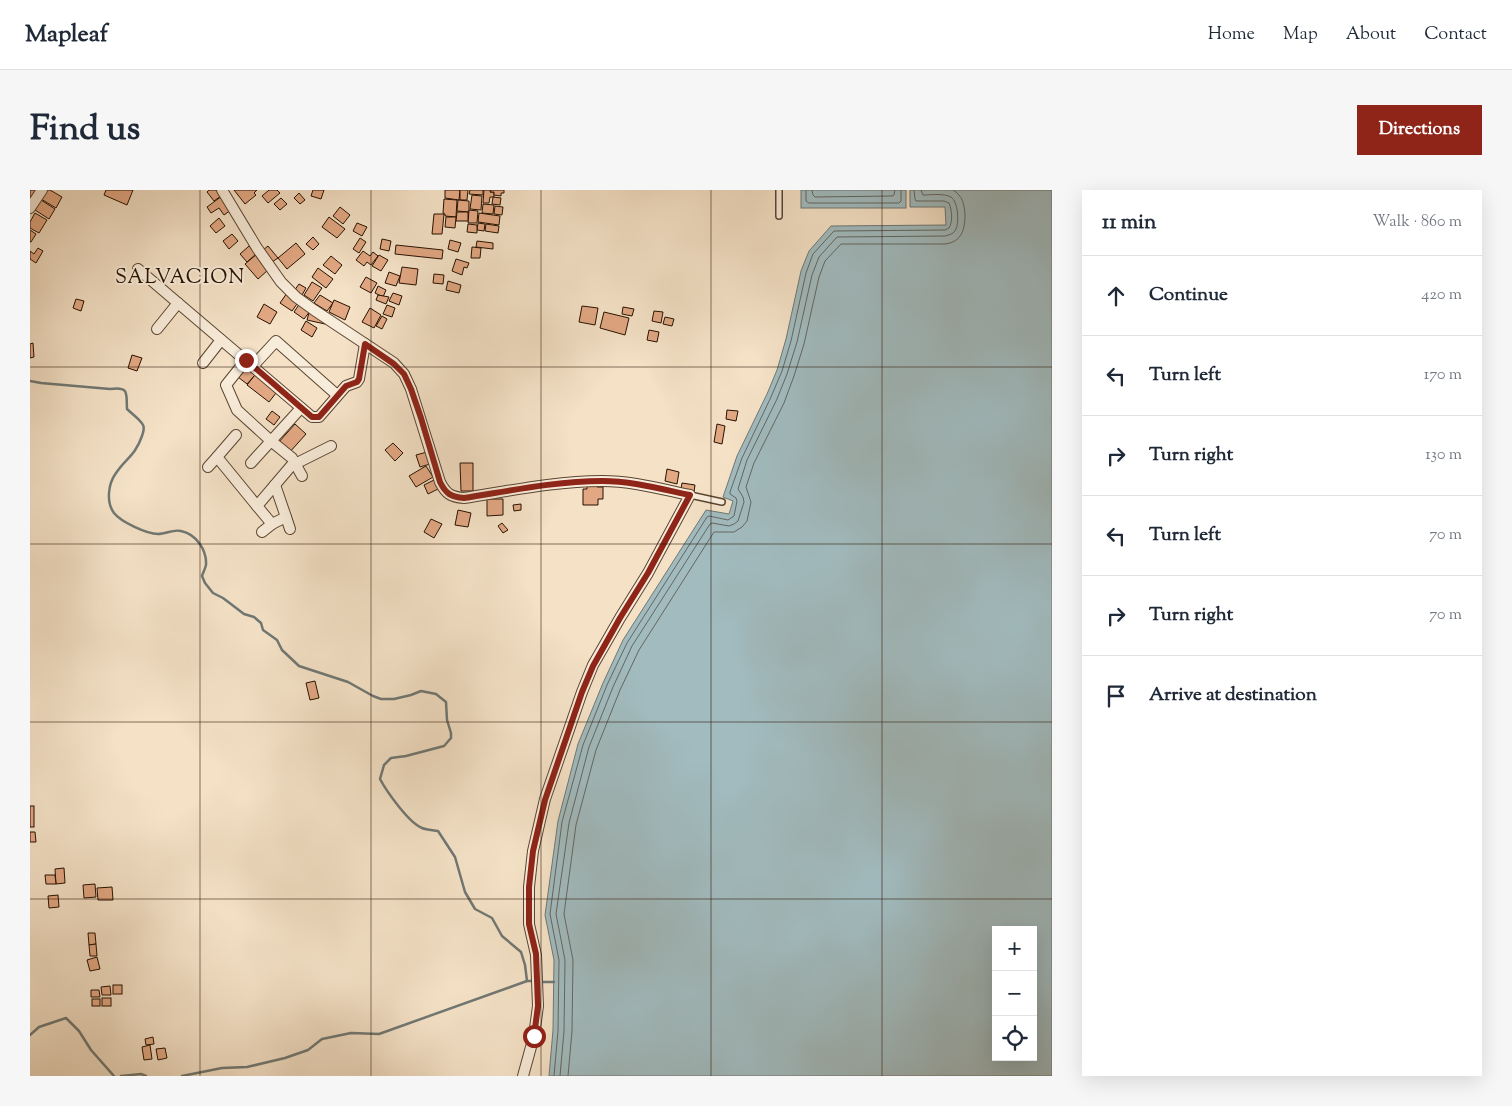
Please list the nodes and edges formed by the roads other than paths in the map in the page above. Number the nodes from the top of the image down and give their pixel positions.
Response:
1 (42, 190) edge
2 (222, 190) edge
3 (779, 190) edge
4 (30, 208) edge
5 (779, 216) dead end
6 (138, 269) dead end
7 (178, 304) junction
8 (157, 328) dead end
9 (221, 340) junction
10 (365, 344) junction
11 (203, 363) dead end
12 (249, 363) junction
13 (337, 395) junction
14 (300, 408) junction
15 (236, 435) dead end
16 (271, 441) junction
17 (331, 446) dead end
18 (217, 457) junction
19 (251, 463) dead end
20 (296, 465) junction
21 (208, 467) dead end
22 (302, 476) dead end
23 (275, 485) junction
24 (690, 495) junction
25 (722, 502) dead end
26 (257, 506) junction
27 (286, 517) junction
28 (272, 524) junction
29 (290, 530) dead end
30 (262, 532) dead end
31 (523, 1076) edge

1 - 4 street
2 - 10 street
3 - 5 lane
6 - 7 street
7 - 8 street
7 - 9 street
9 - 11 street
9 - 12 street
10 - 13 street
10 - 24 street
12 - 13 street
12 - 14 street
12 - 16 street
13 - 14 street
14 - 16 street
15 - 18 street
16 - 19 street
16 - 20 street
17 - 20 street
18 - 21 street
18 - 26 street
20 - 22 street
20 - 23 street
23 - 26 street
23 - 27 street
24 - 25 lane
24 - 31 street
26 - 28 street
27 - 28 street
27 - 29 street
28 - 30 street

